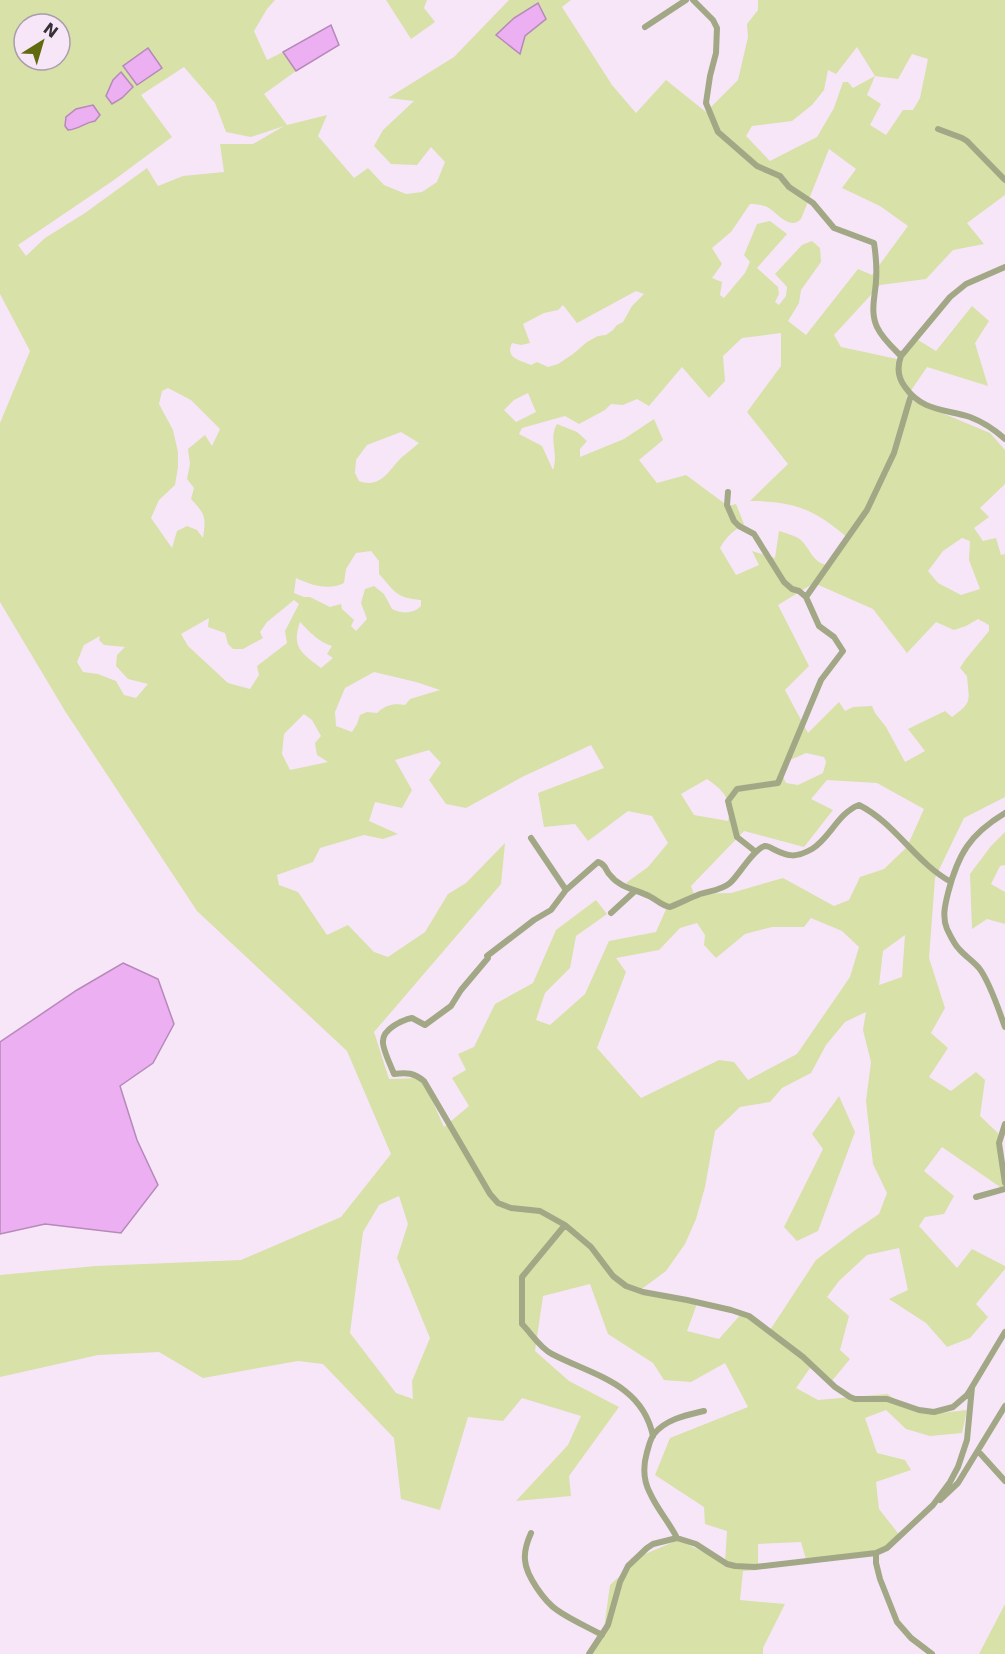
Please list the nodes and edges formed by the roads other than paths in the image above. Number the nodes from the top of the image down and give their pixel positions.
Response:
1 (686, 0) edge
2 (693, 0) edge
3 (645, 27) dead end
4 (938, 129) dead end
5 (1005, 180) edge
6 (1005, 267) edge
7 (901, 356) junction
8 (911, 395) junction
9 (1005, 439) edge
10 (728, 492) dead end
11 (806, 597) junction
12 (1005, 813) edge
13 (531, 838) dead end
14 (756, 852) junction
15 (951, 882) junction
16 (566, 890) junction
17 (635, 891) junction
18 (611, 913) dead end
19 (1005, 1027) edge
20 (1005, 1124) edge
21 (1005, 1183) edge
22 (1005, 1189) edge
23 (976, 1197) dead end
24 (565, 1225) junction
25 (1005, 1332) edge
26 (972, 1387) junction
27 (1005, 1406) edge
28 (704, 1411) dead end
29 (653, 1436) junction
30 (978, 1451) junction
31 (1005, 1481) edge
32 (933, 1505) junction
33 (531, 1533) dead end
34 (676, 1538) junction
35 (876, 1553) junction
36 (602, 1635) junction
37 (589, 1654) edge
38 (932, 1654) edge

1 - 3 street
2 - 7 street
4 - 5 street
6 - 7 street
7 - 8 street
8 - 9 street
8 - 11 street
10 - 11 street
11 - 14 street
12 - 15 street
13 - 16 street
14 - 15 street
14 - 17 street
15 - 19 street
16 - 17 street
16 - 24 street
17 - 18 street
20 - 21 street
22 - 23 street
24 - 26 street
24 - 29 street
25 - 26 street
26 - 32 street
27 - 30 street
28 - 29 street
29 - 34 street
30 - 31 street
30 - 32 street
32 - 35 street
33 - 36 street
34 - 35 street
34 - 36 street
35 - 38 street
36 - 37 street

